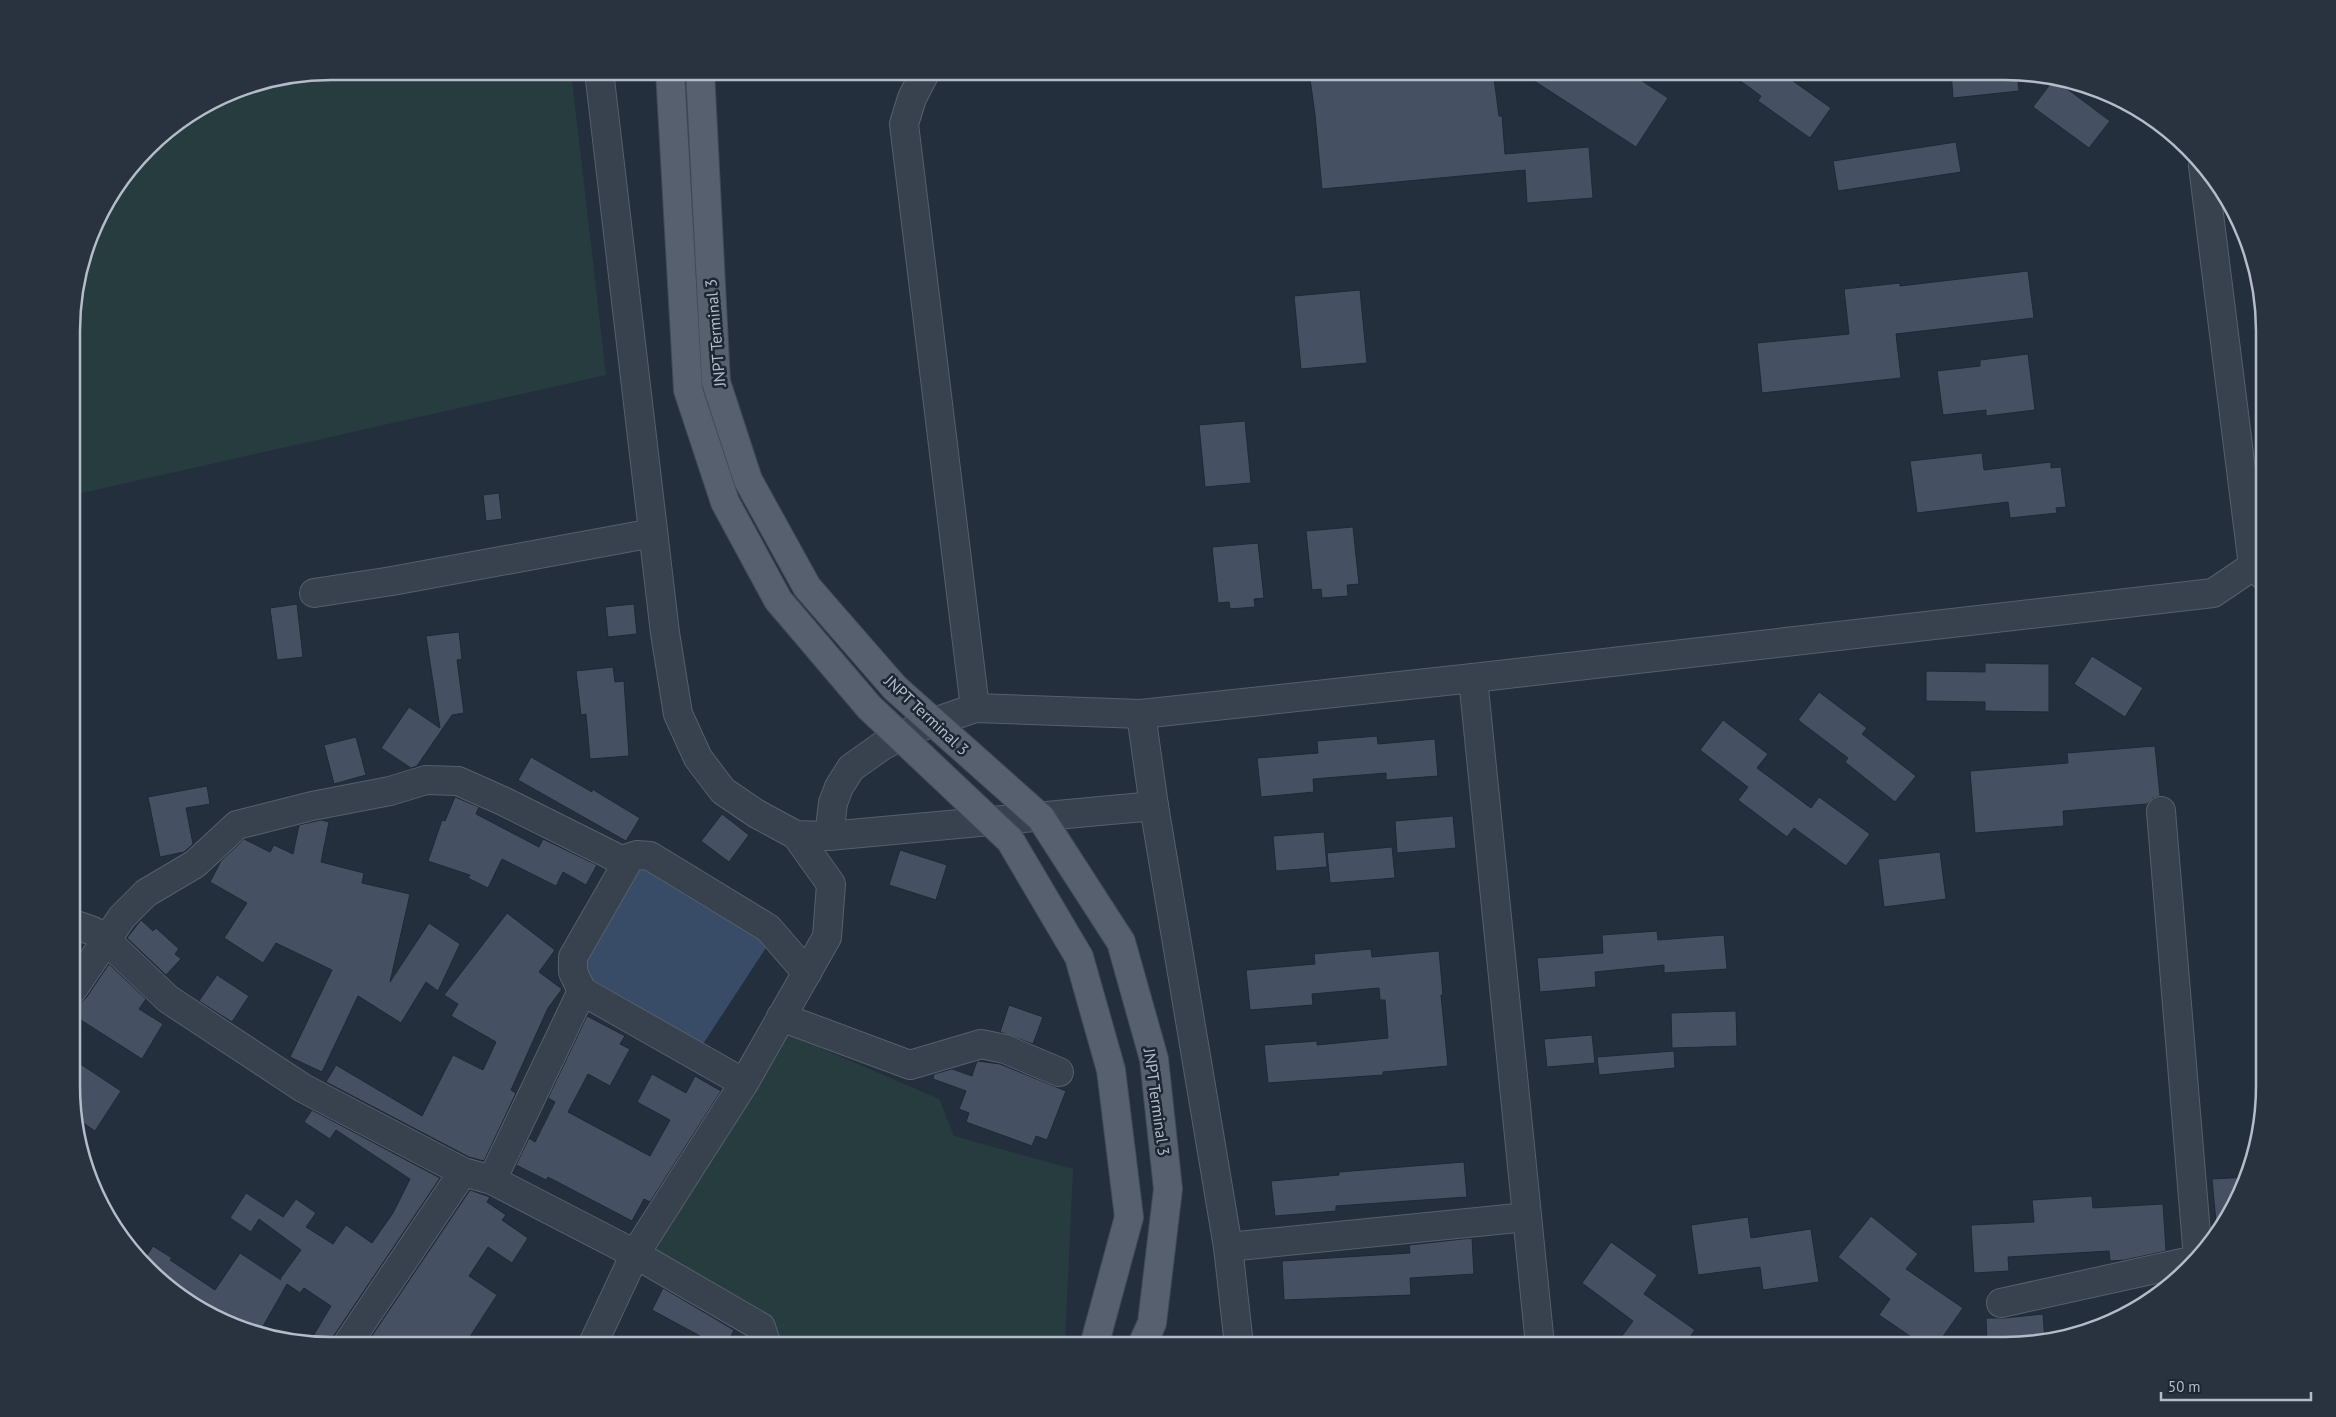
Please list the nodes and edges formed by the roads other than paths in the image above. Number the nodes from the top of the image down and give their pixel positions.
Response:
1 (600, 80) edge
2 (671, 80) edge
3 (700, 80) edge
4 (921, 80) edge
5 (2204, 178) edge
6 (653, 533) junction
7 (2256, 550) edge
8 (2256, 572) edge
9 (314, 592) dead end
10 (1473, 678) junction
11 (975, 708) junction
12 (1141, 714) junction
13 (1154, 806) junction
14 (2161, 811) dead end
15 (796, 835) junction
16 (829, 836) junction
17 (622, 860) junction
18 (80, 926) edge
19 (106, 940) junction
20 (807, 973) junction
21 (80, 980) edge
22 (582, 991) junction
23 (781, 1018) junction
24 (1059, 1072) dead end
25 (744, 1083) junction
26 (463, 1172) junction
27 (492, 1180) junction
28 (1527, 1217) junction
29 (1228, 1247) junction
30 (2196, 1248) edge
31 (635, 1254) junction
32 (2183, 1262) edge
33 (2002, 1303) dead end
34 (352, 1337) edge
35 (596, 1337) edge
36 (764, 1337) edge
37 (1096, 1337) edge
38 (1146, 1337) edge
39 (1237, 1337) edge
40 (1539, 1337) edge

1 - 6 street
2 - 37 main road, JNPT Terminal 3, bridge
3 - 38 main road, JNPT Terminal 3, bridge
4 - 11 street
5 - 7 street
6 - 9 street
6 - 15 street
8 - 10 street
10 - 12 street
10 - 28 street
11 - 12 street
11 - 16 street
12 - 13 street
13 - 16 street
13 - 29 street
14 - 30 street
15 - 16 street
15 - 20 street
17 - 19 street
17 - 20 street
17 - 22 street
18 - 19 street
19 - 21 street
19 - 26 street
20 - 23 street
22 - 25 street
22 - 27 street
23 - 24 street
23 - 25 street
25 - 31 street
26 - 27 street
26 - 34 street
27 - 31 street
28 - 29 street
28 - 40 street
29 - 39 street
31 - 35 street
31 - 36 street
32 - 33 street

